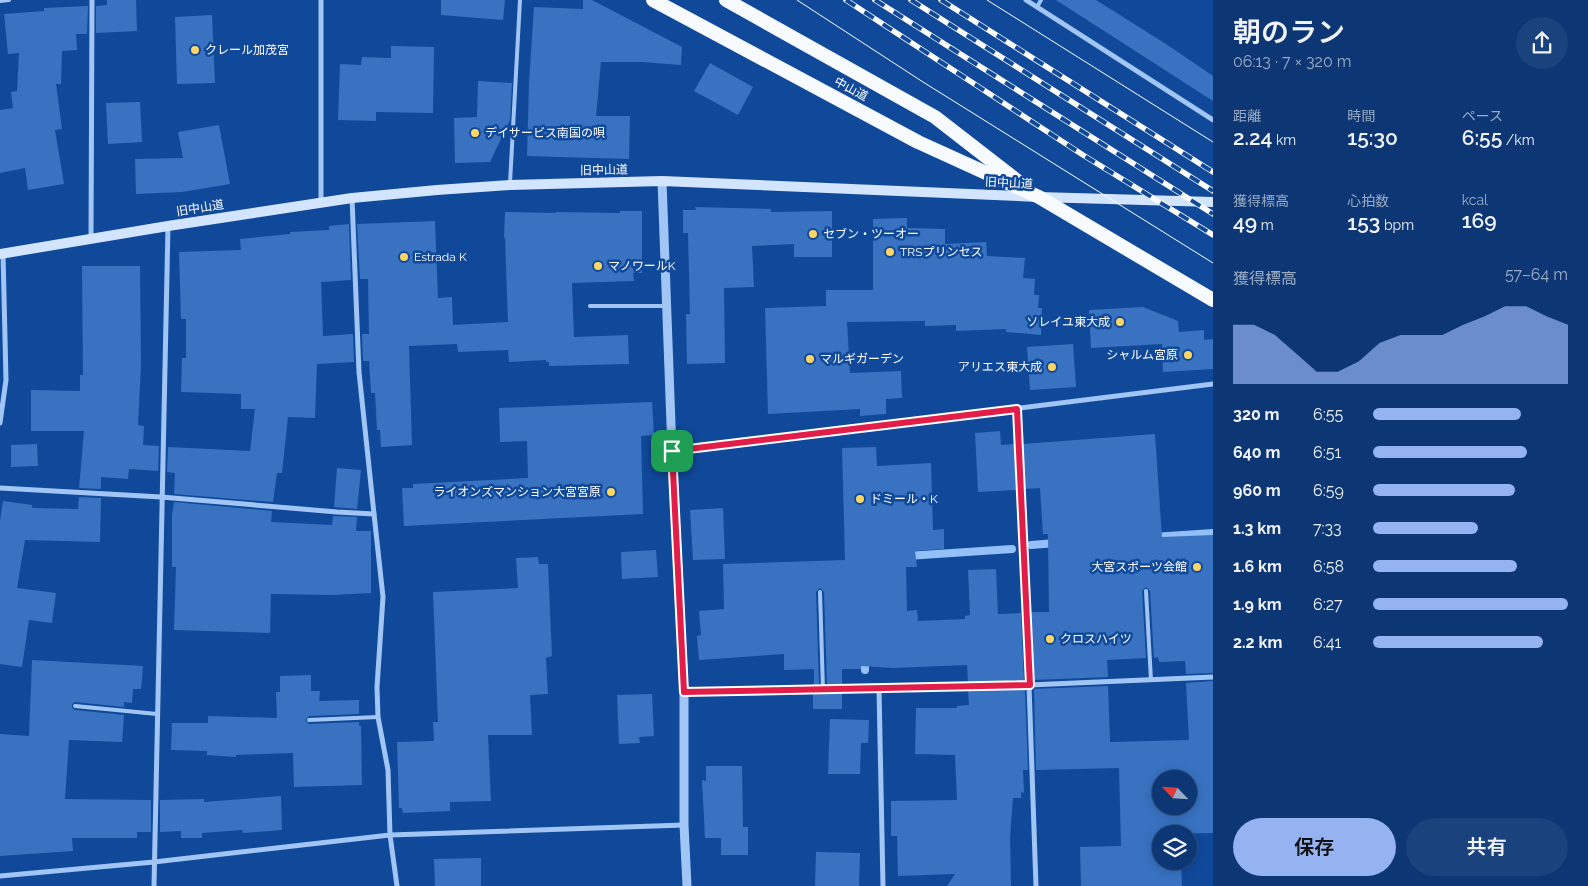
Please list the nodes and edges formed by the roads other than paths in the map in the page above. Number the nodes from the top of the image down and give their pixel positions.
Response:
1 (9, 0) edge
2 (92, 0) edge
3 (321, 0) edge
4 (520, 0) edge
5 (653, 0) edge
6 (726, 0) edge
7 (1026, 0) edge
8 (1041, 0) edge
9 (0, 1) edge
10 (1037, 6) junction
11 (1213, 120) edge
12 (662, 182) junction
13 (510, 185) junction
14 (1039, 197) junction
15 (352, 198) junction
16 (321, 202) junction
17 (1213, 202) edge
18 (168, 226) junction
19 (91, 238) junction
20 (1, 253) edge
21 (1213, 300) edge
22 (590, 306) dead end
23 (667, 306) junction
24 (1213, 384) edge
25 (1017, 409) junction
26 (0, 423) edge
27 (672, 451) junction
28 (0, 488) edge
29 (161, 497) junction
30 (374, 514) junction
31 (1146, 591) dead end
32 (820, 592) dead end
33 (1213, 677) edge
34 (1151, 680) junction
35 (1030, 685) junction
36 (879, 689) junction
37 (823, 690) junction
38 (684, 692) junction
39 (75, 706) dead end
40 (157, 714) junction
41 (378, 717) junction
42 (310, 720) dead end
43 (684, 825) junction
44 (390, 835) junction
45 (154, 862) junction
46 (0, 876) edge
47 (154, 886) edge
48 (397, 886) edge
49 (687, 886) edge
50 (883, 886) edge
51 (1037, 886) edge

1 - 9 lane
2 - 19 street
3 - 16 street
4 - 13 lane
5 - 14 highway, 中山道
6 - 14 highway, 中山道
7 - 10 street
8 - 10 lane
10 - 11 street
12 - 13 main road, 旧中山道
12 - 14 main road, 旧中山道
12 - 23 street
13 - 15 main road, 旧中山道
14 - 17 main road, 旧中山道
14 - 21 highway, 中山道
15 - 16 main road, 旧中山道
15 - 30 street
16 - 18 main road, 旧中山道
18 - 19 main road, 旧中山道
18 - 29 street
19 - 20 main road, 旧中山道
20 - 26 street
22 - 23 lane
23 - 27 street
24 - 25 street
25 - 27 street
25 - 35 street
27 - 38 street
28 - 29 street
29 - 30 street
29 - 40 street
30 - 41 street
31 - 34 lane
32 - 37 lane
33 - 34 street
34 - 35 street
35 - 36 street
35 - 51 street
36 - 37 street
36 - 50 street
37 - 38 street
38 - 43 street
39 - 40 lane
40 - 45 street
41 - 42 lane
41 - 44 street
43 - 44 street
43 - 49 street
44 - 45 street
44 - 48 street
45 - 46 street
45 - 47 street

